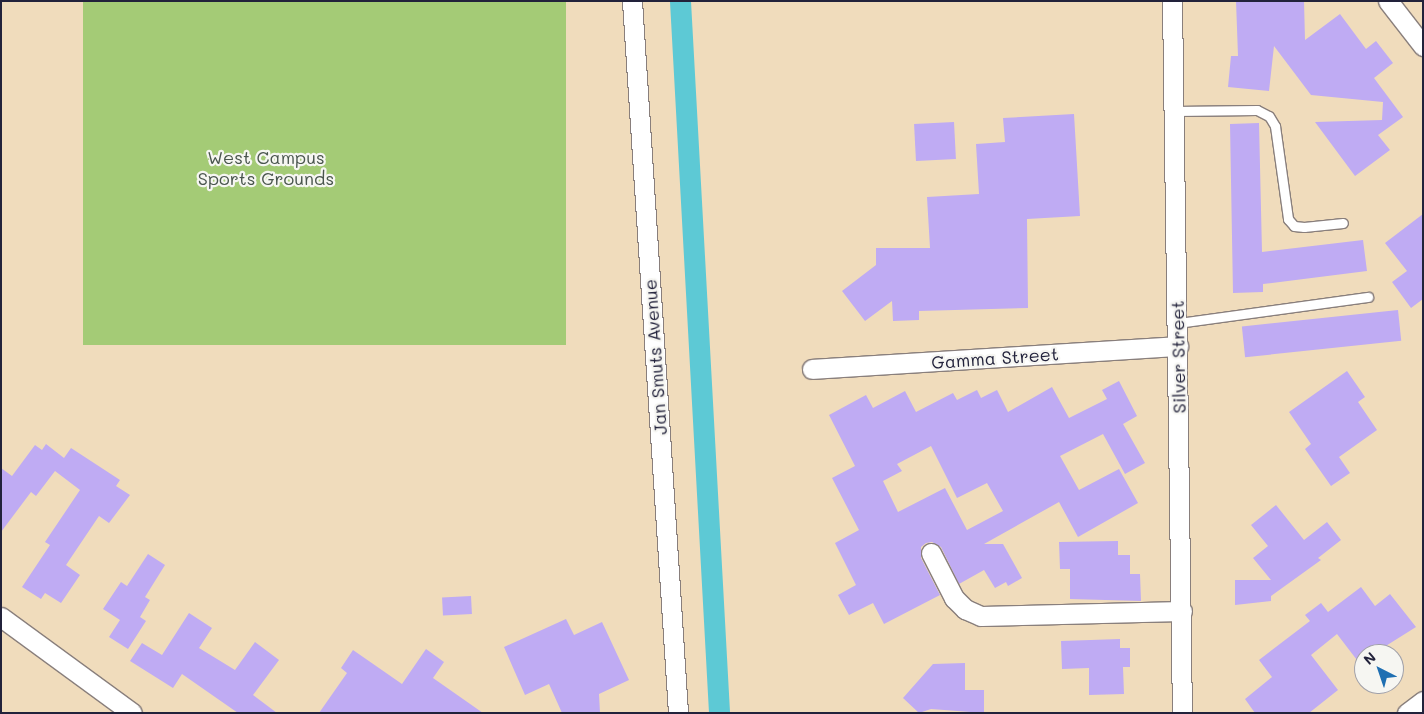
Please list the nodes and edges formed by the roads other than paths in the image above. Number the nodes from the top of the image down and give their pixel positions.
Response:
1 (632, 1) edge
2 (1172, 1) edge
3 (1388, 1) edge
4 (1423, 46) edge
5 (1175, 111) junction
6 (1343, 223) dead end
7 (1368, 297) dead end
8 (1178, 323) junction
9 (1178, 346) junction
10 (812, 369) dead end
11 (931, 553) dead end
12 (1182, 611) junction
13 (1, 617) edge
14 (1423, 701) edge
15 (132, 713) edge
16 (678, 713) edge
17 (1182, 713) edge
18 (1407, 713) edge

1 - 16 street, Jan Smuts Avenue
2 - 5 street, Silver Street
3 - 4 street
5 - 6 lane
5 - 8 street, Silver Street
7 - 8 lane
8 - 9 street, Silver Street
9 - 10 street, Gamma Street
9 - 12 street, Silver Street
11 - 12 street
12 - 17 street, Silver Street
13 - 15 street
14 - 18 street

